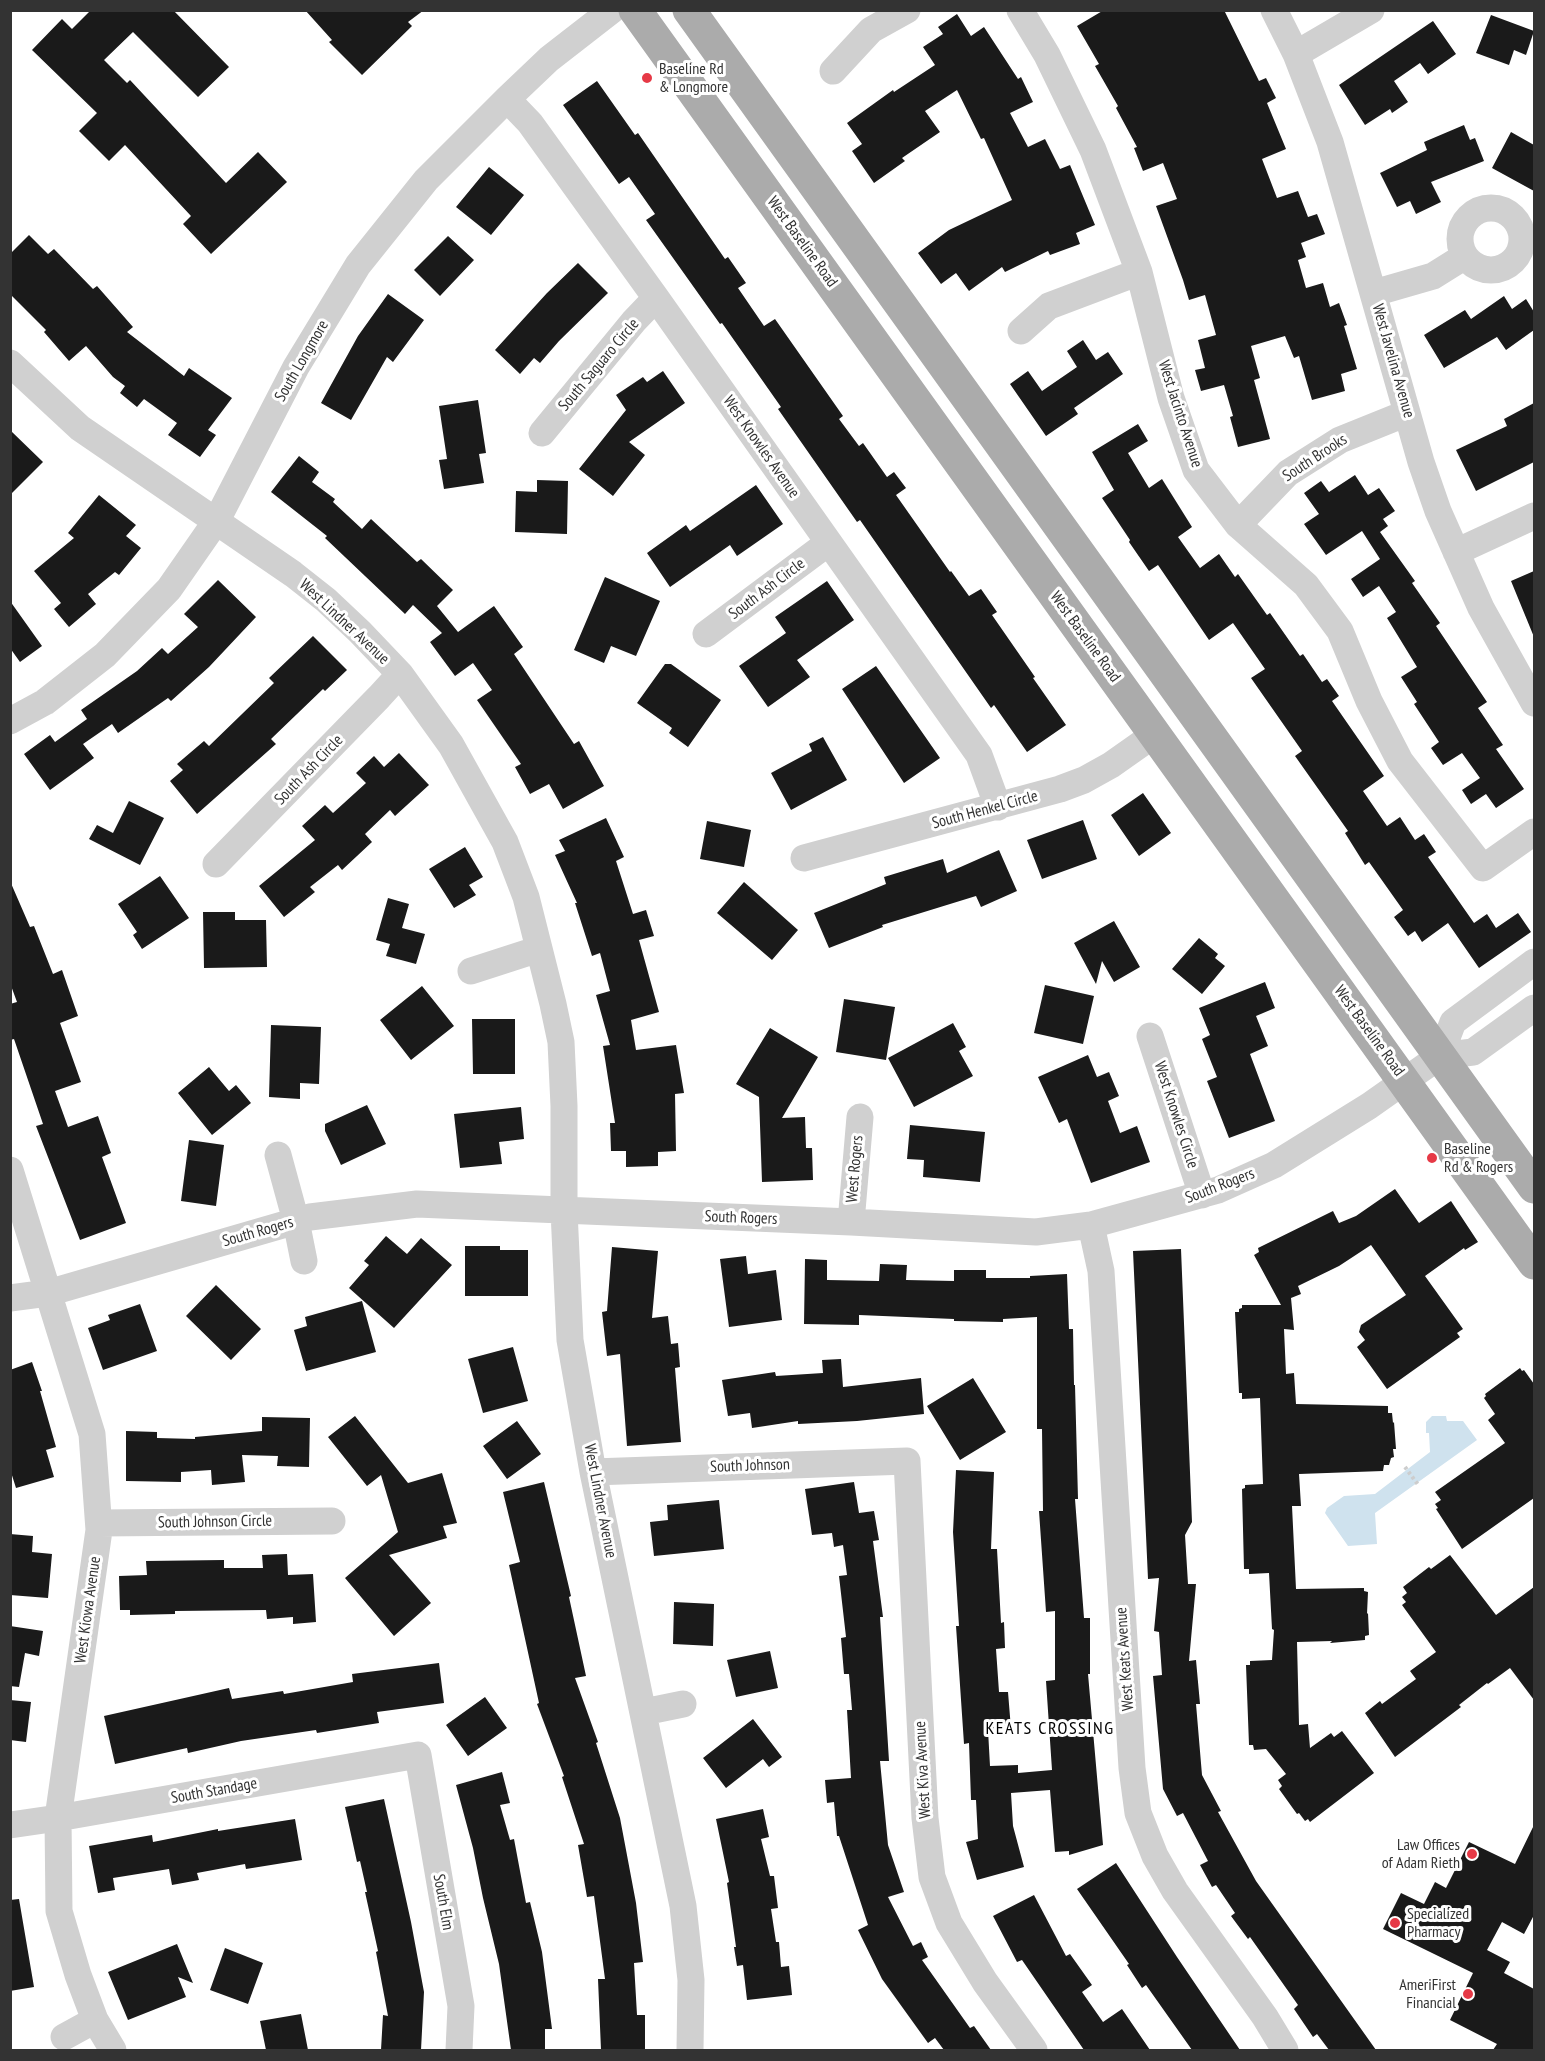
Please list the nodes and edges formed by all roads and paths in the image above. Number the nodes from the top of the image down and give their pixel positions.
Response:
1 (612, 10) edge
2 (635, 10) edge
3 (689, 10) edge
4 (908, 10) edge
5 (1020, 10) edge
6 (1274, 10) edge
7 (1371, 10) edge
8 (1296, 54) junction
9 (833, 71) dead end
10 (507, 99) junction
11 (1465, 255) dead end
12 (1139, 272) junction
13 (1374, 293) junction
14 (656, 298) junction
15 (1021, 332) dead end
16 (10, 363) edge
17 (1407, 412) junction
18 (542, 433) dead end
19 (1534, 516) edge
20 (217, 520) junction
21 (1238, 525) junction
22 (828, 543) junction
23 (1456, 552) junction
24 (706, 634) dead end
25 (400, 674) junction
26 (1534, 703) edge
27 (10, 721) edge
28 (1155, 734) junction
29 (998, 807) junction
30 (1534, 832) edge
31 (804, 858) dead end
32 (216, 864) dead end
33 (539, 949) junction
34 (1534, 962) edge
35 (471, 971) dead end
36 (1534, 1008) edge
37 (1150, 1036) dead end
38 (1440, 1056) junction
39 (1405, 1081) junction
40 (860, 1117) dead end
41 (278, 1155) dead end
42 (10, 1170) edge
43 (1534, 1188) edge
44 (1202, 1195) junction
45 (564, 1211) junction
46 (296, 1221) junction
47 (850, 1222) junction
48 (1091, 1225) junction
49 (304, 1261) dead end
50 (1534, 1263) edge
51 (48, 1293) junction
52 (10, 1298) edge
53 (907, 1461) joint
54 (1406, 1467) dead end
55 (593, 1472) junction
56 (1419, 1486) dead end
57 (332, 1521) dead end
58 (99, 1523) junction
59 (683, 1704) dead end
60 (644, 1713) junction
61 (418, 1755) joint
62 (58, 1818) junction
63 (10, 1825) edge
64 (96, 2020) junction
65 (64, 2037) dead end
66 (113, 2050) edge
67 (459, 2050) edge
68 (690, 2050) edge
69 (1034, 2050) edge
70 (1285, 2050) edge

1 - 10 street, South Longmore
2 - 28 main road, West Baseline Road
3 - 38 main road
4 - 9 street
5 - 12 street, West Jacinto Avenue
6 - 8 street, West Javelina Avenue
7 - 8 street
8 - 13 street, West Javelina Avenue
10 - 14 street, West Knowles Avenue
10 - 20 street, South Longmore
11 - 13 street
12 - 15 street
12 - 21 street, West Jacinto Avenue
13 - 17 street, West Javelina Avenue
14 - 18 street, South Saguaro Circle
14 - 22 street, West Knowles Avenue
16 - 20 street, West Lindner Avenue
17 - 21 street, South Brooks
17 - 23 street, West Javelina Avenue
19 - 23 street
20 - 25 street, West Lindner Avenue
20 - 27 street, South Longmore
21 - 30 street, West Jacinto Avenue
22 - 24 street, South Ash Circle
22 - 29 street, West Knowles Avenue
23 - 26 street, West Javelina Avenue
25 - 32 street, South Ash Circle
25 - 33 street, West Lindner Avenue
28 - 29 street, South Henkel Circle
28 - 39 main road, West Baseline Road
29 - 31 street, South Henkel Circle
33 - 35 street
33 - 45 street, West Lindner Avenue
34 - 38 street
36 - 38 street, South Rogers
37 - 44 street, West Knowles Circle
38 - 39 street, South Rogers
38 - 43 main road
39 - 44 street, South Rogers
39 - 50 main road, West Baseline Road
40 - 47 street, West Rogers
41 - 46 street
42 - 51 street, West Kiowa Avenue
44 - 48 street, South Rogers
45 - 46 street, South Rogers
45 - 47 street, South Rogers
45 - 55 street, West Lindner Avenue
46 - 49 street
46 - 51 street, South Rogers
47 - 48 street, South Rogers
48 - 70 street, West Keats Avenue
51 - 52 street, South Rogers
51 - 58 street, West Kiowa Avenue
53 - 55 street, South Johnson
53 - 69 street, West Kiva Avenue
54 - 56 path
55 - 60 street, West Lindner Avenue
57 - 58 street, South Johnson Circle
58 - 62 street, West Kiowa Avenue
59 - 60 street
60 - 68 street, West Lindner Avenue
61 - 62 street, South Standage
61 - 67 street, South Elm
62 - 63 street, South Standage
62 - 64 street, West Kiowa Avenue
64 - 65 street
64 - 66 street, West Kiowa Avenue

